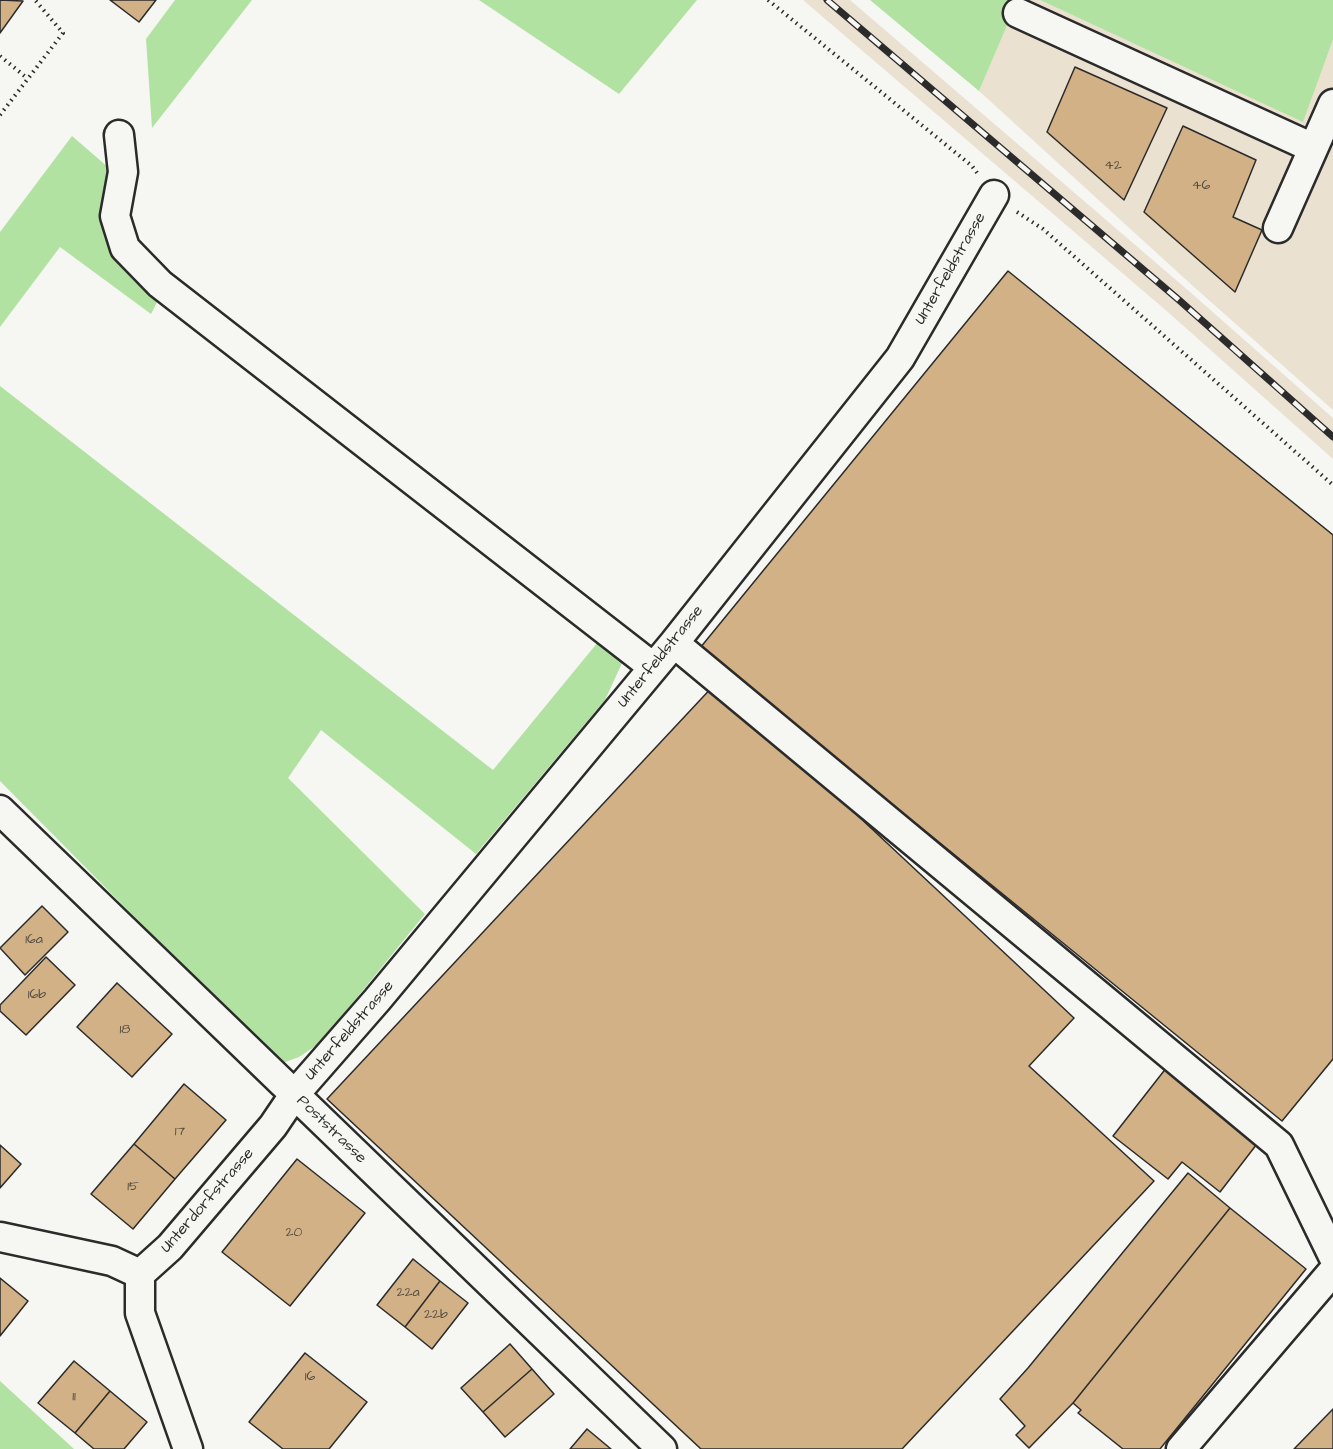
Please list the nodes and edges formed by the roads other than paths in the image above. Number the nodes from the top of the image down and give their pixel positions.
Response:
1 (1018, 13) dead end
2 (1333, 104) edge
3 (119, 135) dead end
4 (1313, 148) junction
5 (994, 195) road end
6 (1278, 228) dead end
7 (674, 642) junction
8 (653, 667) junction
9 (0, 810) edge
10 (294, 1095) junction
11 (0, 1237) edge
12 (1333, 1256) edge
13 (1333, 1271) edge
14 (140, 1274) junction
15 (188, 1449) edge
16 (662, 1449) edge
17 (1181, 1449) edge

1 - 4 street
2 - 4 street
3 - 8 street
4 - 6 street
5 - 7 street, Unterfeldstrasse
7 - 8 street, Unterfeldstrasse
7 - 12 street
8 - 10 street, Unterfeldstrasse
9 - 10 street, Poststrasse
10 - 14 street, Unterdorfstrasse
10 - 16 street, Poststrasse
11 - 14 street
13 - 17 street
14 - 15 street

